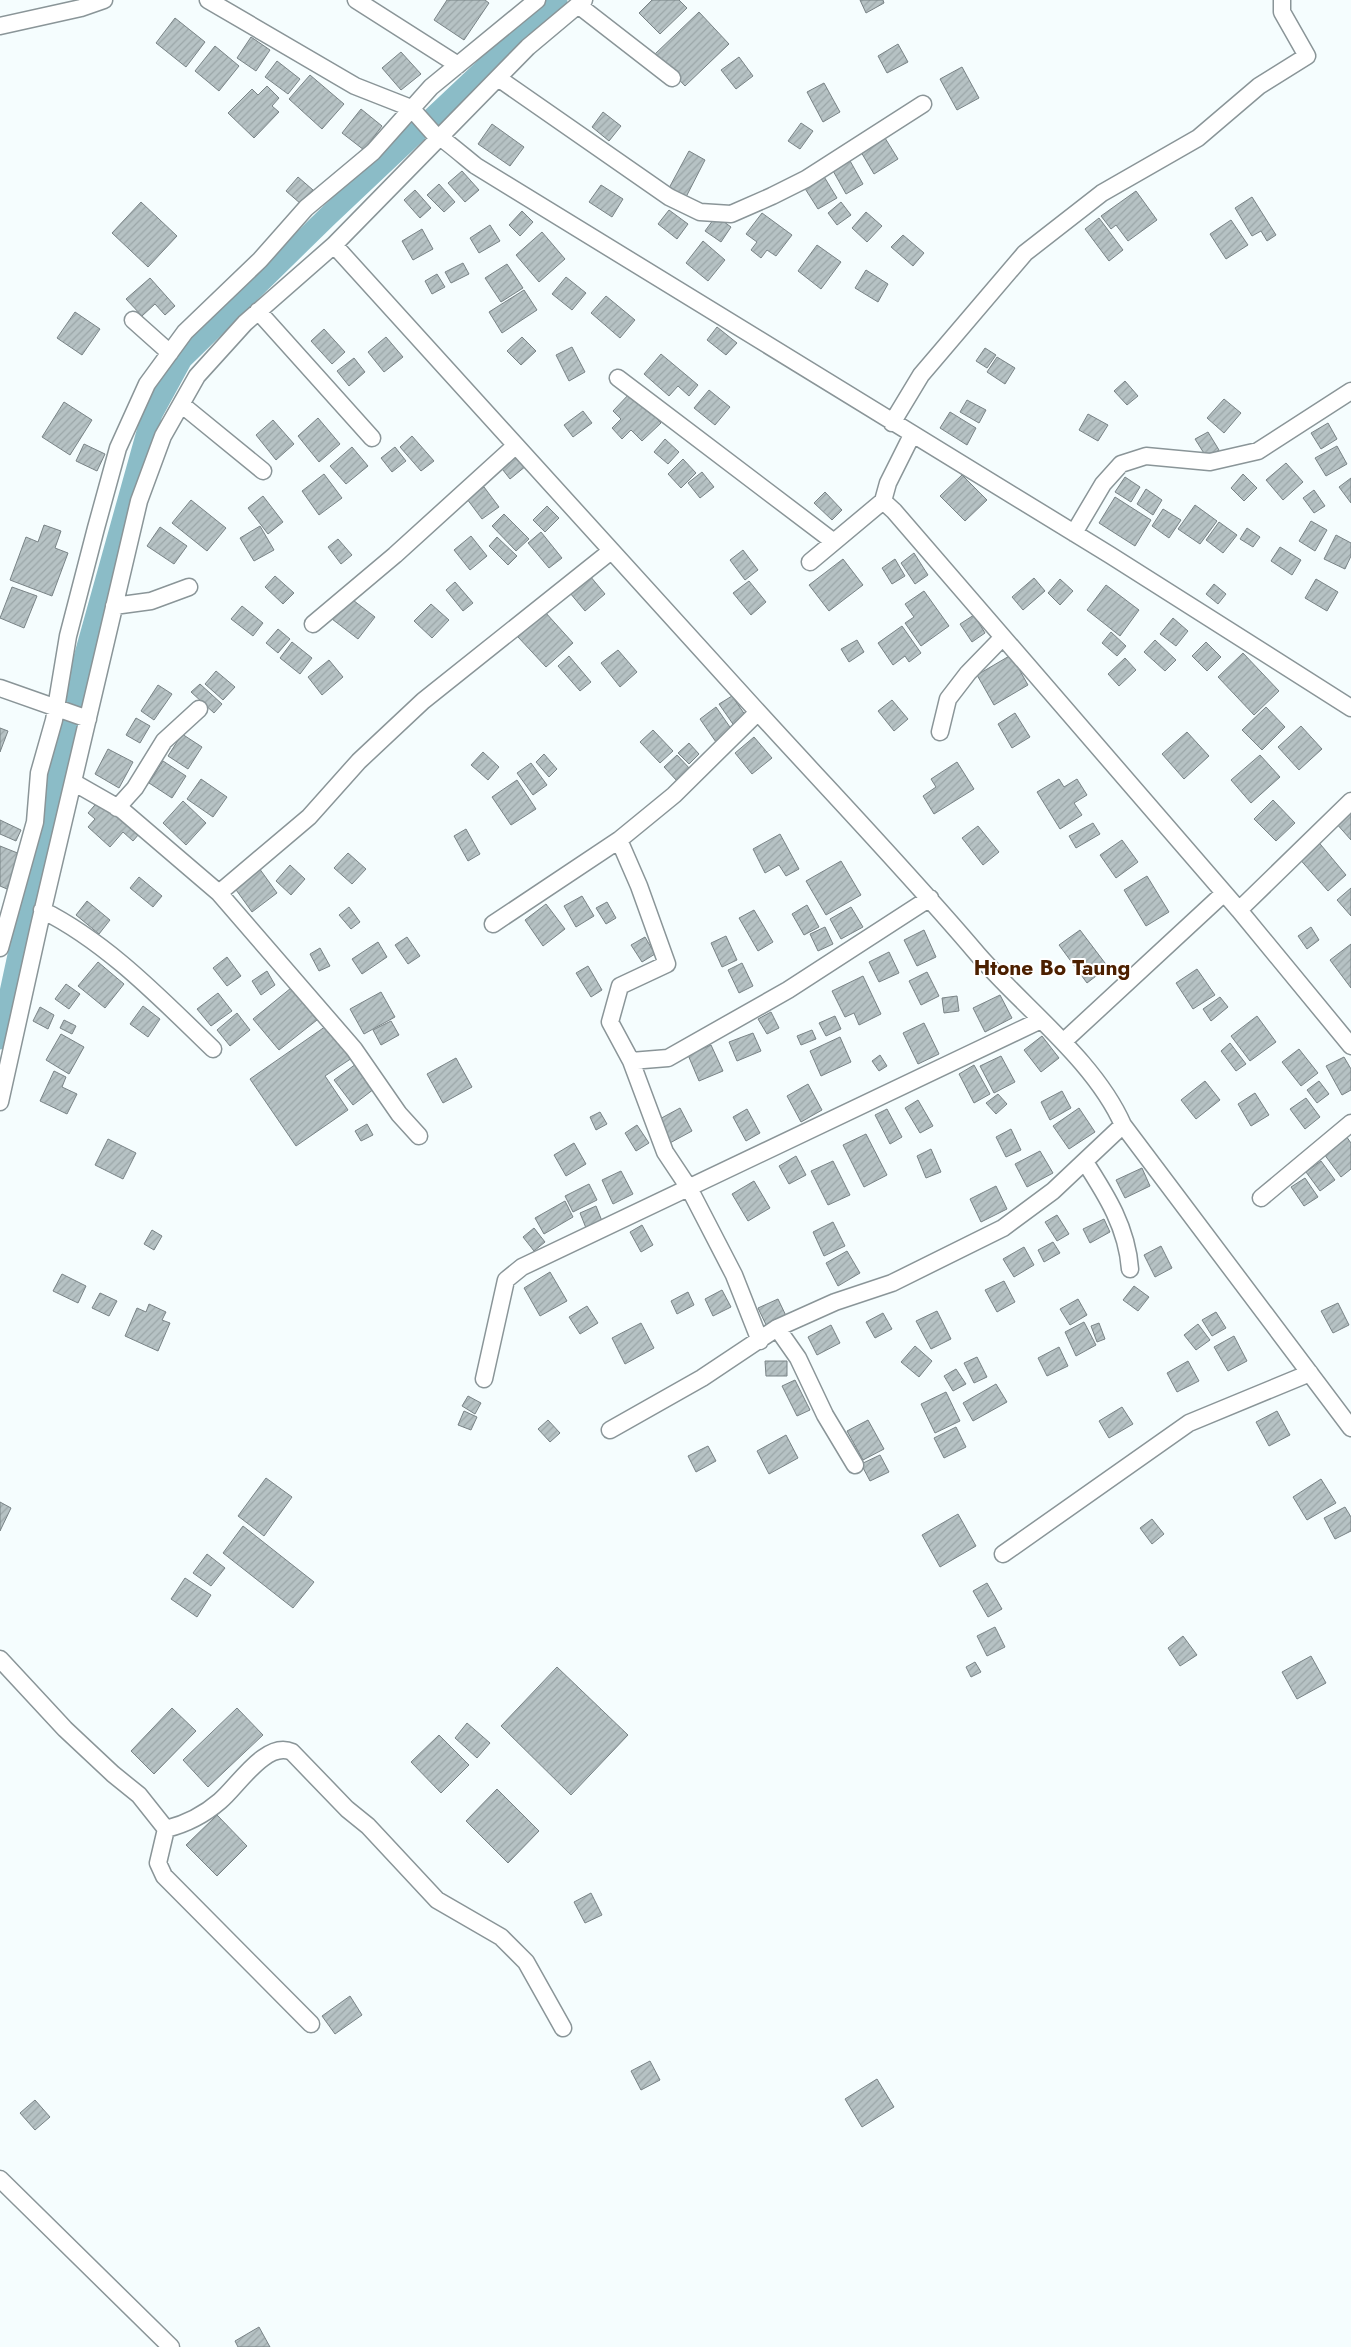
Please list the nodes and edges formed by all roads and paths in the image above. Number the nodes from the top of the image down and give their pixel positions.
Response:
1 (104, 0) edge
2 (208, 0) edge
3 (356, 0) edge
4 (537, 0) edge
5 (1282, 0) edge
6 (583, 6) edge
7 (0, 26) edge
8 (458, 66) junction
9 (498, 78) junction
10 (672, 78) dead end
11 (923, 104) dead end
12 (415, 113) junction
13 (438, 135) junction
14 (334, 245) junction
15 (258, 311) junction
16 (133, 320) dead end
17 (170, 354) junction
18 (618, 378) dead end
19 (1351, 392) edge
20 (181, 404) junction
21 (892, 422) junction
22 (912, 435) junction
23 (372, 438) dead end
24 (515, 446) junction
25 (263, 471) dead end
26 (883, 501) junction
27 (1074, 533) junction
28 (834, 542) junction
29 (611, 551) junction
30 (810, 562) dead end
31 (189, 588) dead end
32 (114, 606) junction
33 (313, 624) dead end
34 (1003, 637) junction
35 (0, 688) edge
36 (60, 708) junction
37 (1351, 708) edge
38 (199, 709) dead end
39 (758, 712) junction
40 (86, 717) junction
41 (940, 732) dead end
42 (73, 782) junction
43 (1351, 801) edge
44 (117, 808) junction
45 (619, 840) junction
46 (219, 893) junction
47 (1223, 894) junction
48 (930, 898) junction
49 (42, 910) junction
50 (1239, 910) junction
51 (493, 924) dead end
52 (0, 948) edge
53 (1041, 1020) junction
54 (1068, 1038) junction
55 (6, 1039) edge
56 (1351, 1046) edge
57 (213, 1049) dead end
58 (631, 1061) junction
59 (0, 1102) edge
60 (1351, 1123) edge
61 (1123, 1125) junction
62 (419, 1136) dead end
63 (1085, 1162) junction
64 (689, 1188) junction
65 (1261, 1198) dead end
66 (1130, 1269) dead end
67 (777, 1328) junction
68 (760, 1341) junction
69 (1310, 1373) junction
70 (484, 1379) dead end
71 (1351, 1428) edge
72 (610, 1430) dead end
73 (856, 1465) dead end
74 (1003, 1554) dead end
75 (0, 1658) edge
76 (166, 1829) junction
77 (311, 2024) dead end
78 (563, 2028) dead end
79 (0, 2179) edge
80 (171, 2347) edge

1 - 7 street
2 - 12 street
3 - 8 street
4 - 8 street
5 - 21 street
6 - 9 street
6 - 10 street
8 - 12 street
9 - 11 street
9 - 13 street
12 - 13 street
12 - 17 street
13 - 14 street
13 - 21 street
14 - 15 street
14 - 24 street
15 - 20 street
15 - 23 street
16 - 17 street
17 - 36 street
18 - 28 street
19 - 27 street
20 - 25 street
20 - 32 street
21 - 22 street
22 - 26 street
22 - 27 street
24 - 29 street
24 - 33 street
26 - 28 street
26 - 34 street
27 - 37 street
28 - 30 street
29 - 39 street
29 - 46 street
31 - 32 street
32 - 40 street
34 - 41 street
34 - 47 street
35 - 36 street
36 - 40 street
36 - 52 street
38 - 44 street
39 - 45 street
39 - 48 street
40 - 42 street
42 - 44 street
42 - 49 street
43 - 50 street
44 - 46 street
45 - 51 street
45 - 58 street
46 - 62 street
47 - 50 street
47 - 54 street
48 - 53 street
48 - 58 street
49 - 55 street
49 - 57 street
50 - 56 street
53 - 54 street
53 - 64 street
54 - 61 street
55 - 59 street
58 - 64 street
60 - 65 street
61 - 63 street
61 - 69 street
63 - 66 street
63 - 67 street
64 - 68 street
64 - 70 street
67 - 68 street
67 - 73 street
68 - 72 street
69 - 71 street
69 - 74 street
75 - 76 street
76 - 77 street
76 - 78 street
79 - 80 street

